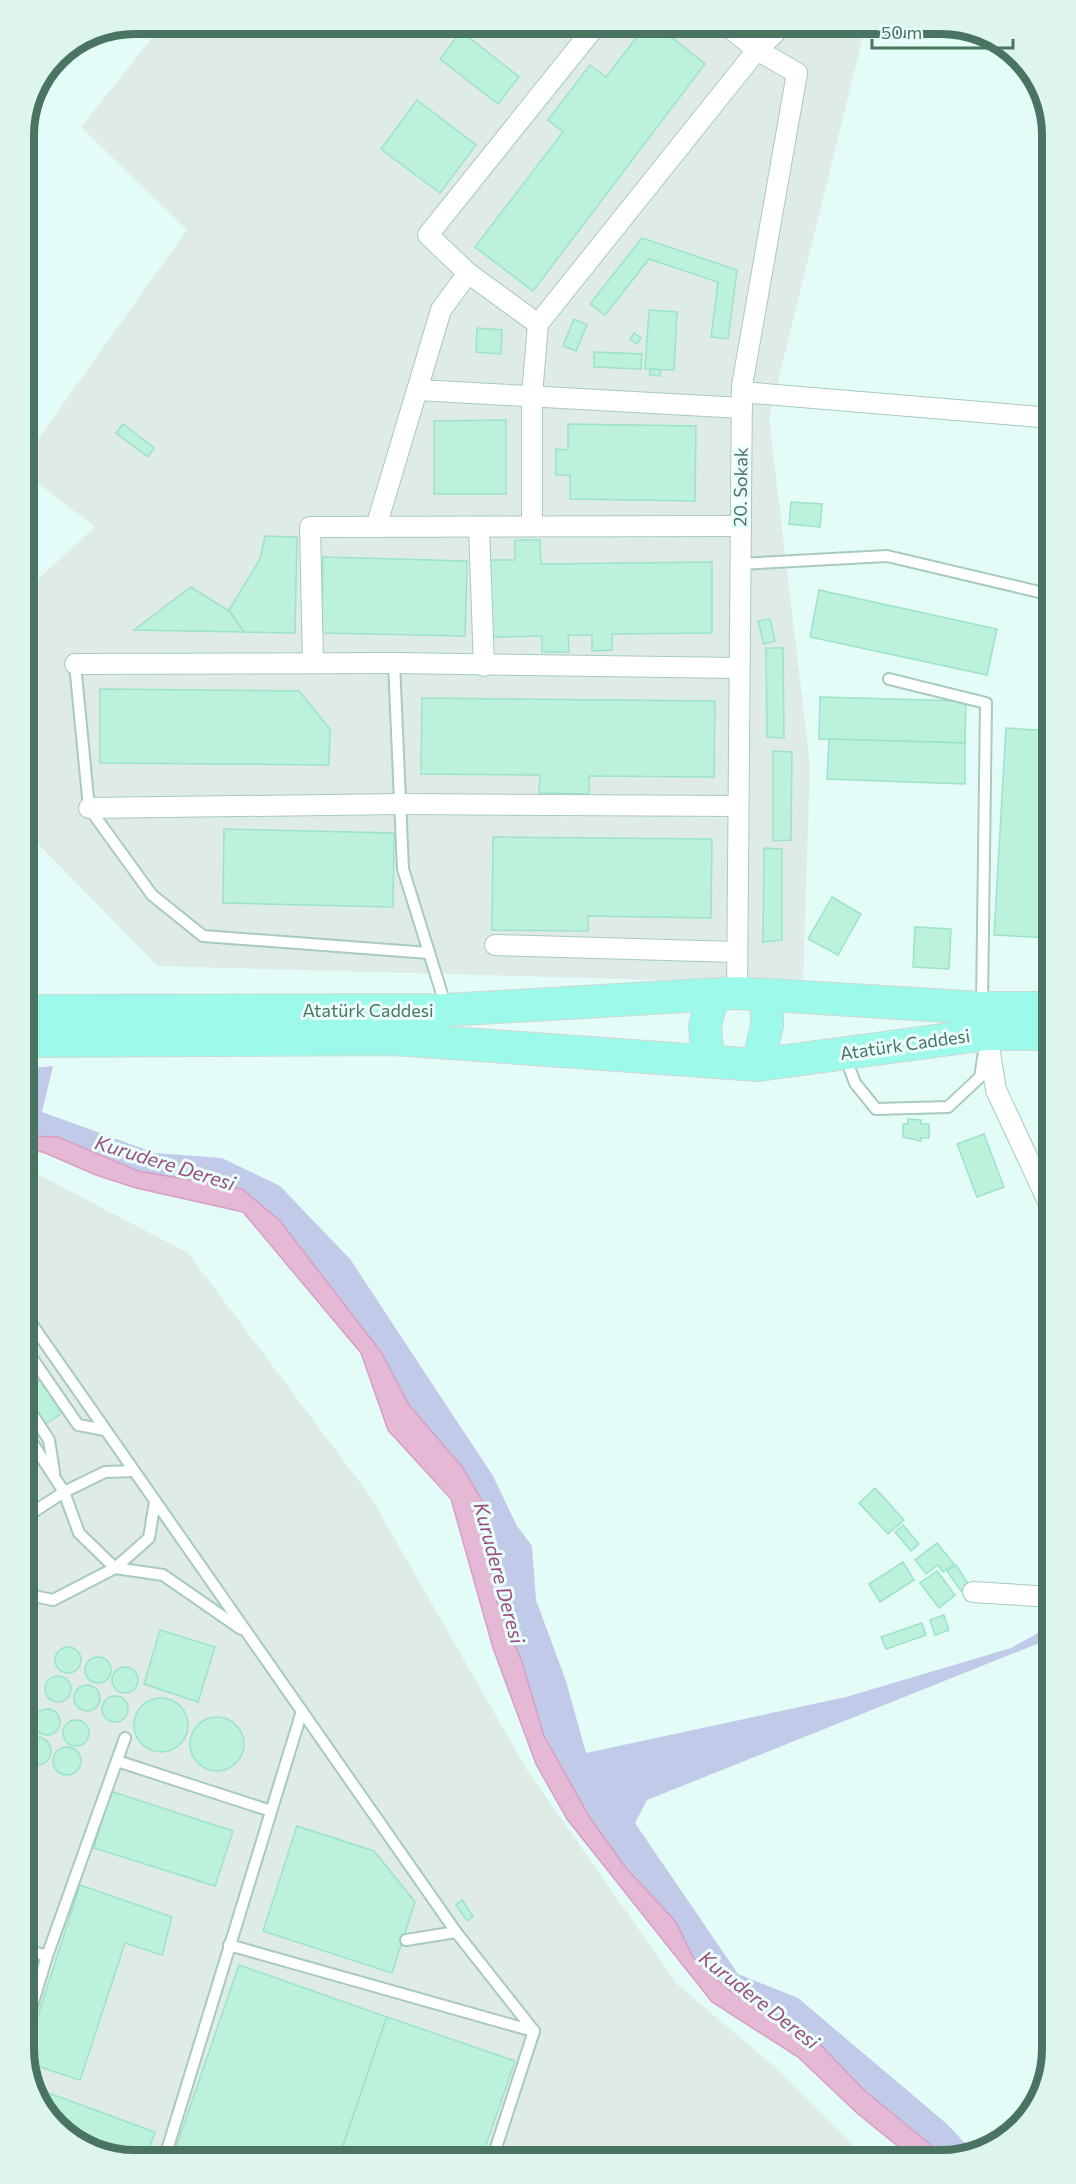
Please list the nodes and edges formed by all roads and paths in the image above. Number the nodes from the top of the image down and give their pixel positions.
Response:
1 (589, 35) edge
2 (738, 35) edge
3 (773, 35) edge
4 (757, 50) junction
5 (468, 273) junction
6 (538, 324) junction
7 (418, 390) junction
8 (532, 395) junction
9 (742, 400) junction
10 (1042, 417) edge
11 (479, 526) junction
12 (532, 526) junction
13 (741, 526) junction
14 (376, 527) junction
15 (740, 564) junction
16 (1042, 593) edge
17 (313, 663) junction
18 (394, 663) junction
19 (75, 664) joint
20 (484, 666) junction
21 (739, 668) junction
22 (889, 679) dead end
23 (400, 804) junction
24 (737, 806) junction
25 (89, 808) junction
26 (495, 945) dead end
27 (735, 952) junction
28 (429, 953) junction
29 (724, 994) junction
30 (767, 997) junction
31 (447, 1010) junction
32 (1042, 1010) edge
33 (35, 1011) edge
34 (984, 1021) junction
35 (1042, 1032) edge
36 (35, 1041) edge
37 (844, 1053) junction
38 (708, 1061) junction
39 (758, 1065) junction
40 (1042, 1189) edge
41 (34, 1329) edge
42 (34, 1361) edge
43 (34, 1418) edge
44 (105, 1430) junction
45 (34, 1446) edge
46 (134, 1471) junction
47 (55, 1478) junction
48 (64, 1492) junction
49 (155, 1501) junction
50 (34, 1511) edge
51 (115, 1568) junction
52 (973, 1592) dead end
53 (34, 1596) edge
54 (1042, 1596) edge
55 (249, 1635) junction
56 (302, 1711) junction
57 (125, 1738) dead end
58 (117, 1761) junction
59 (271, 1811) junction
60 (456, 1932) junction
61 (406, 1940) dead end
62 (229, 1945) junction
63 (34, 1952) edge
64 (47, 1956) junction
65 (34, 1999) edge
66 (534, 2031) junction
67 (167, 2149) edge
68 (495, 2149) edge

1 - 5 street
2 - 4 street, 20. Sokak
3 - 4 street
4 - 6 street
4 - 9 street, 20. Sokak
5 - 6 street
5 - 7 street
6 - 8 street
7 - 8 street
7 - 14 street
8 - 9 street
8 - 12 street
9 - 10 street
9 - 13 street, 20. Sokak
11 - 12 street
11 - 14 street
11 - 20 street
12 - 13 street
13 - 15 street, 20. Sokak
14 - 17 street
15 - 16 lane
15 - 21 street, 20. Sokak
17 - 18 street
17 - 19 street
18 - 20 street
18 - 23 lane
19 - 25 lane
20 - 21 street
21 - 24 street, 20. Sokak
22 - 34 lane
23 - 24 street
23 - 25 street
23 - 28 lane
24 - 27 street, 20. Sokak
25 - 28 lane
26 - 27 street
27 - 29 street, 20. Sokak
28 - 31 lane
29 - 30 main road, Atatürk Caddesi
29 - 31 main road, Atatürk Caddesi
29 - 38 main road
30 - 34 main road, Atatürk Caddesi
30 - 39 main road
31 - 33 main road, Atatürk Caddesi
32 - 34 main road, Atatürk Caddesi
34 - 35 main road, Atatürk Caddesi
34 - 37 main road, Atatürk Caddesi
34 - 37 lane
34 - 40 street
36 - 38 main road, Atatürk Caddesi
37 - 39 main road, Atatürk Caddesi
38 - 39 main road, Atatürk Caddesi
41 - 44 lane
42 - 44 lane
43 - 47 lane
44 - 46 lane
45 - 47 lane
46 - 48 lane
46 - 49 lane
47 - 48 lane
48 - 50 lane
48 - 51 lane
49 - 51 lane
49 - 55 lane
51 - 53 lane
51 - 55 lane
52 - 54 street
55 - 56 lane
56 - 59 lane
56 - 60 lane
57 - 58 lane
58 - 59 lane
58 - 64 lane
59 - 62 lane
60 - 61 lane
60 - 66 lane
62 - 66 lane
62 - 67 lane
63 - 64 lane
64 - 65 lane
66 - 68 lane

